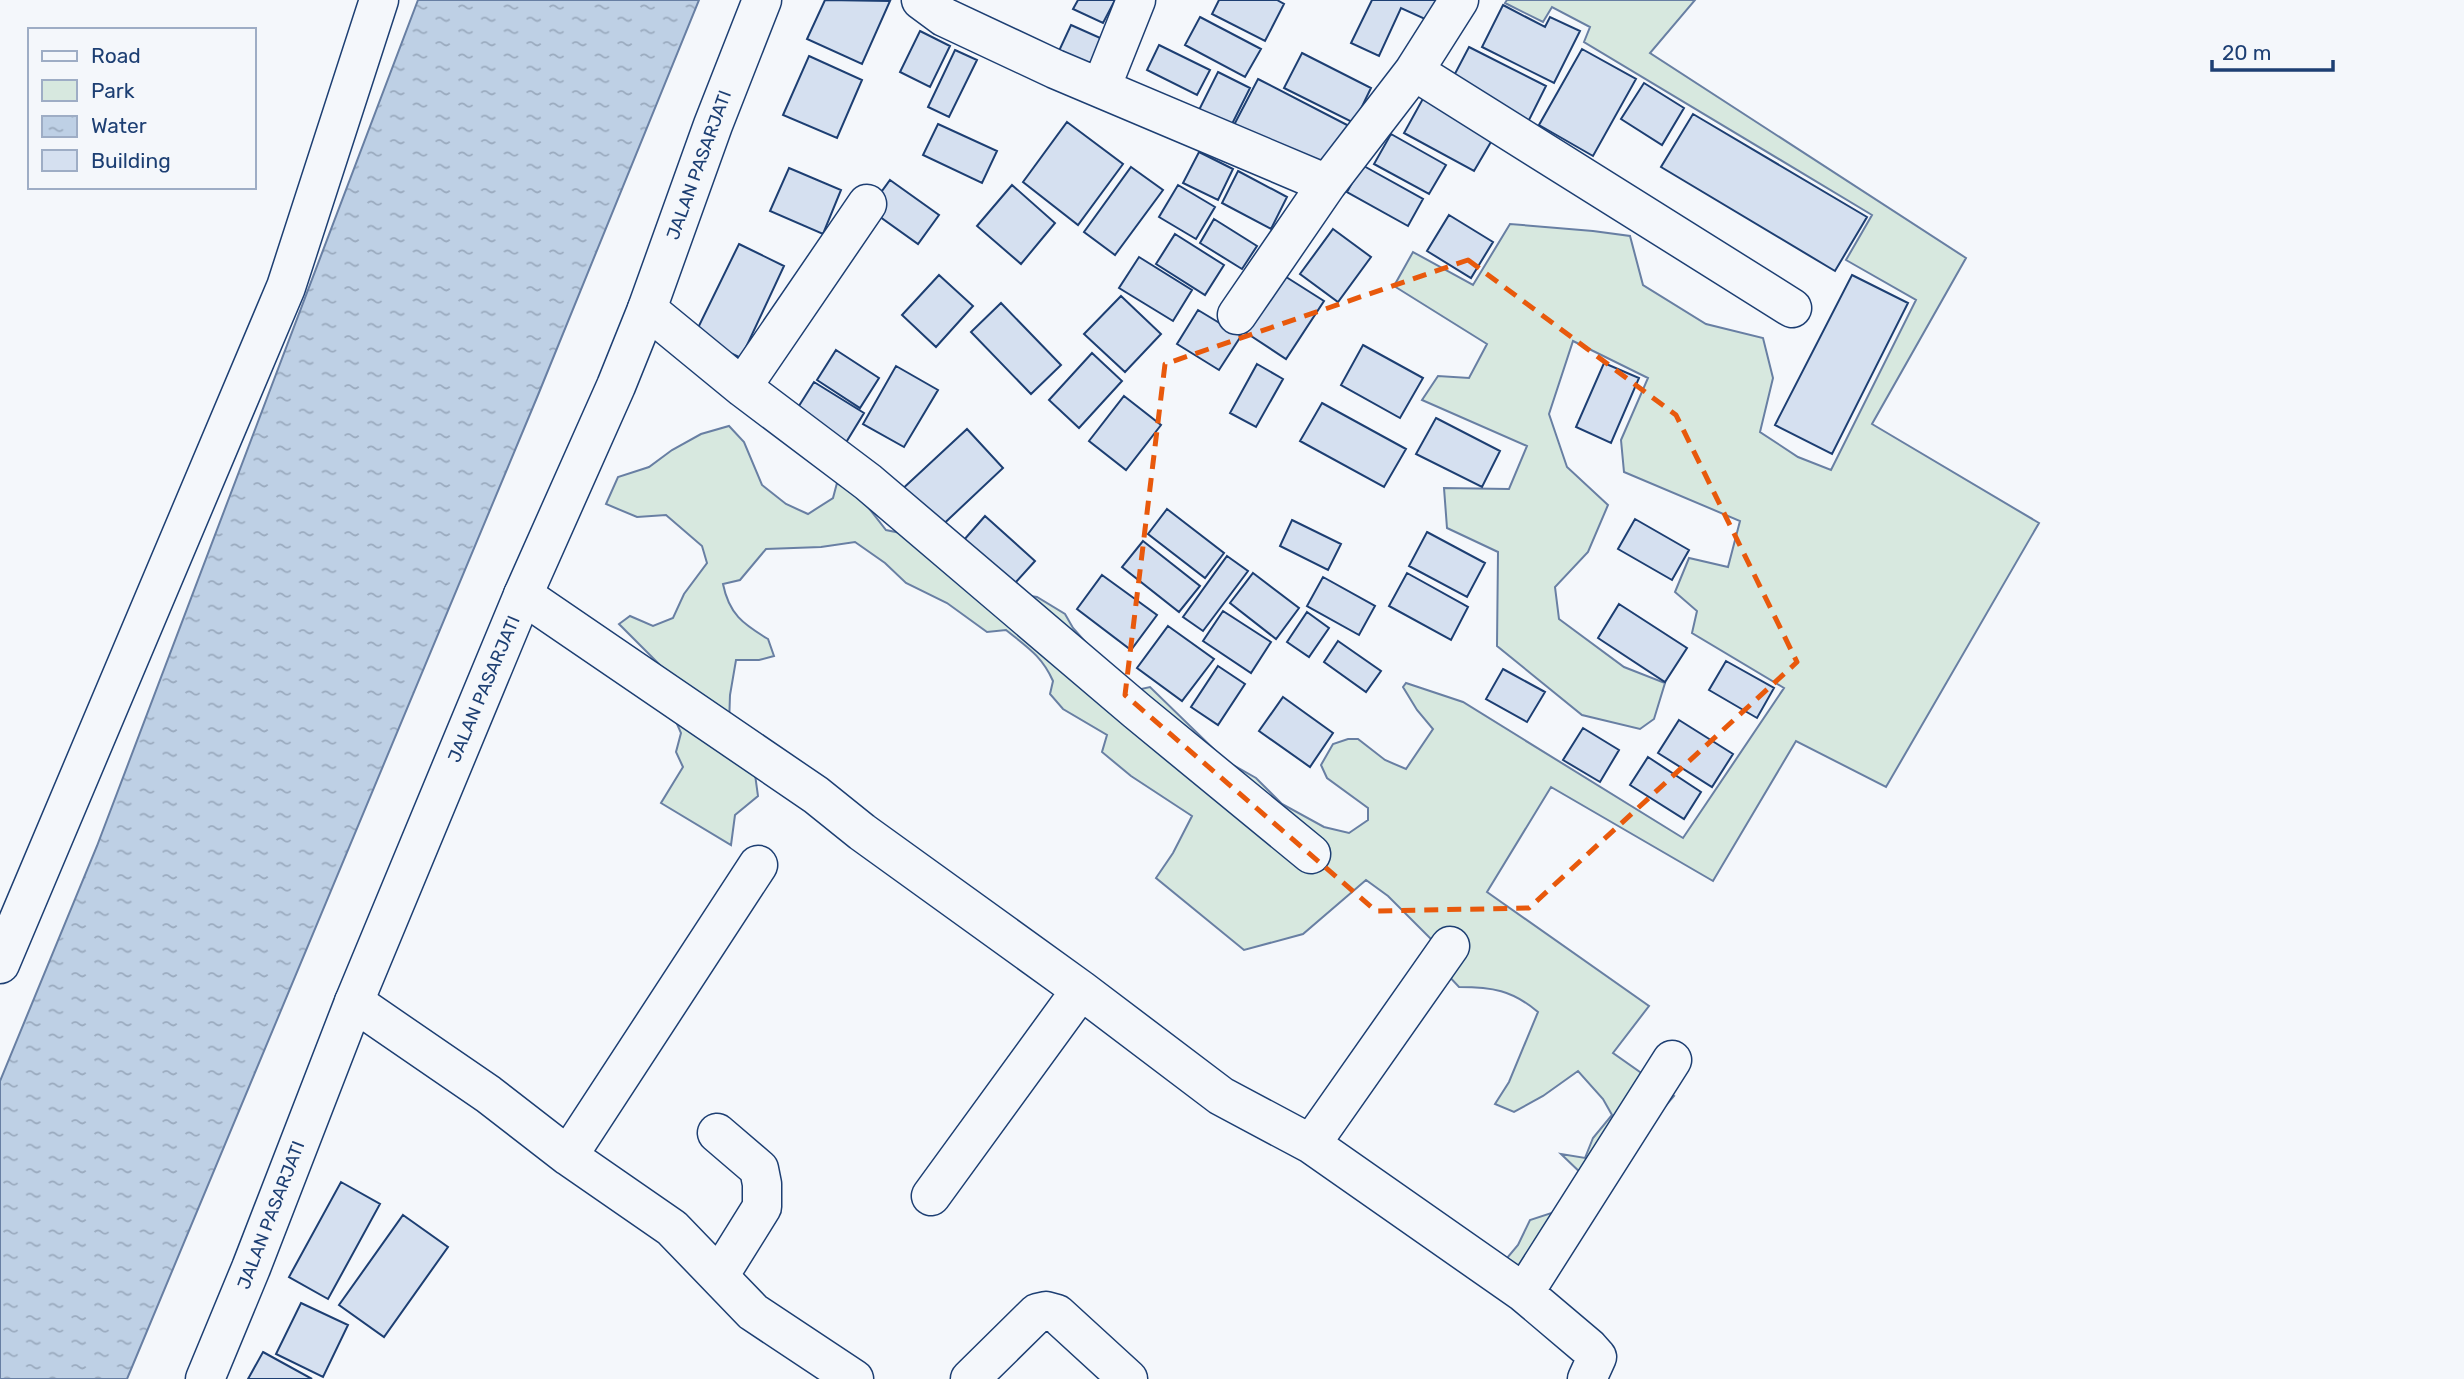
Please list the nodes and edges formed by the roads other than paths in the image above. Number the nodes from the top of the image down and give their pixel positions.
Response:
1 (379, 0) edge
2 (762, 0) edge
3 (921, 0) edge
4 (1136, 0) edge
5 (1458, 0) edge
6 (1414, 71) junction
7 (1101, 88) junction
8 (1327, 184) junction
9 (867, 204) dead end
10 (647, 309) junction
11 (1792, 309) dead end
12 (1237, 315) dead end
13 (742, 387) junction
14 (523, 595) junction
15 (1311, 854) dead end
16 (758, 865) dead end
17 (1450, 946) dead end
18 (0, 964) edge
19 (1081, 990) junction
20 (354, 1002) junction
21 (1672, 1060) dead end
22 (717, 1133) dead end
23 (1311, 1144) junction
24 (569, 1156) junction
25 (930, 1196) dead end
26 (719, 1276) junction
27 (1524, 1293) junction
28 (205, 1379) edge
29 (854, 1379) edge
30 (970, 1379) edge
31 (1128, 1379) edge
32 (1587, 1379) edge

1 - 18 street
2 - 10 street, JALAN PASARJATI
3 - 7 street
4 - 7 street
5 - 6 street
6 - 8 street
6 - 11 street
7 - 8 street
8 - 12 street
9 - 13 street
10 - 13 street
10 - 14 street, JALAN PASARJATI
13 - 15 street
14 - 19 street
14 - 20 street, JALAN PASARJATI
16 - 24 street
17 - 23 street
19 - 23 street
19 - 25 street
20 - 24 street
20 - 28 street, JALAN PASARJATI
21 - 27 street
22 - 26 street
23 - 27 street
24 - 26 street
26 - 29 street
27 - 32 street
30 - 31 street

